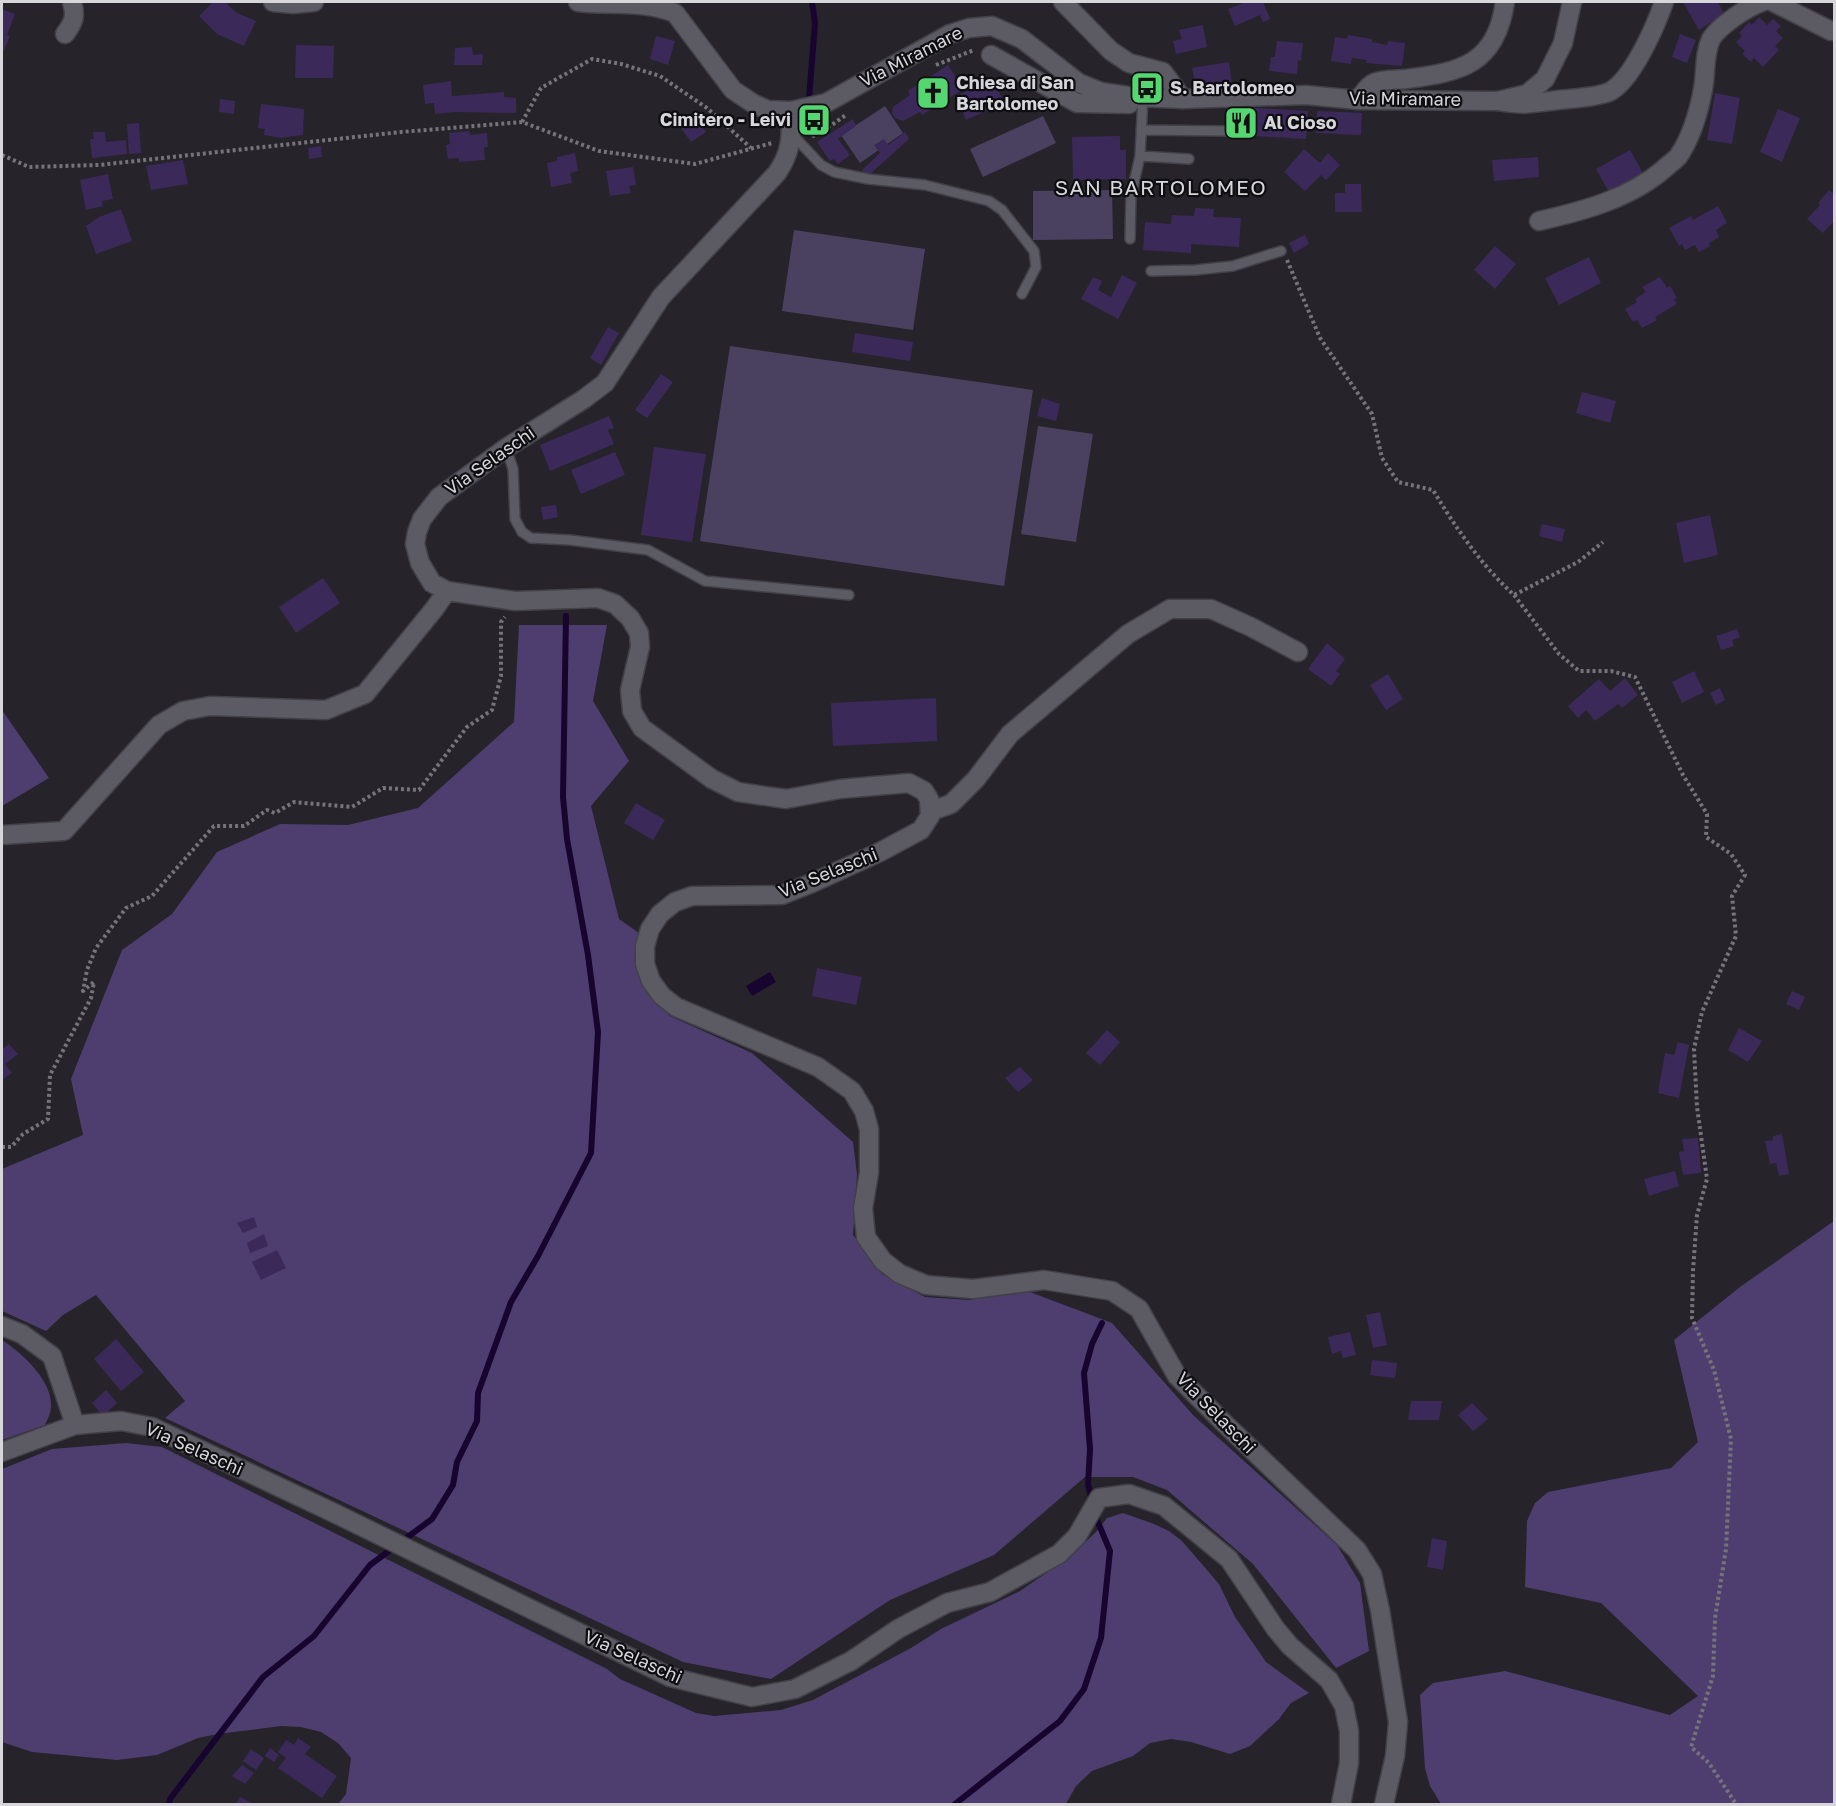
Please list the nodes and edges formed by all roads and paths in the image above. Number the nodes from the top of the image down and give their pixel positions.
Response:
1 (72, 2) edge
2 (273, 2) edge
3 (314, 2) edge
4 (578, 2) edge
5 (1063, 2) edge
6 (1504, 2) edge
7 (1572, 2) edge
8 (1664, 2) edge
9 (1762, 2) edge
10 (1773, 2) edge
11 (1831, 31) dead end
12 (65, 34) dead end
13 (992, 55) joint
14 (927, 69) dead end
15 (1138, 97) junction
16 (1183, 99) junction
17 (1358, 100) junction
18 (1498, 101) junction
19 (855, 108) dead end
20 (791, 111) junction
21 (522, 122) junction
22 (1142, 130) junction
23 (1227, 130) dead end
24 (792, 137) junction
25 (751, 148) junction
26 (2, 155) edge
27 (1140, 156) junction
28 (1190, 159) dead end
29 (1539, 221) dead end
30 (1130, 239) dead end
31 (1283, 254) joint
32 (1151, 272) dead end
33 (1022, 294) dead end
34 (506, 448) junction
35 (1602, 542) dead end
36 (447, 591) junction
37 (849, 595) dead end
38 (1514, 595) junction
39 (515, 601) junction
40 (1298, 652) dead end
41 (931, 811) junction
42 (2, 835) edge
43 (2, 1147) edge
44 (2, 1326) edge
45 (75, 1425) junction
46 (2, 1452) edge
47 (1341, 1804) edge
48 (1384, 1804) edge
49 (1736, 1804) edge

1 - 12 street
2 - 3 street
4 - 20 street, Via Miramare
5 - 16 street
6 - 17 street
7 - 18 street, Via Miramare
8 - 18 street
9 - 29 street
10 - 11 street
13 - 14 path
13 - 15 street
15 - 16 street, Via Miramare
15 - 20 street, Via Miramare
15 - 22 lane
16 - 17 street, Via Miramare
17 - 18 street, Via Miramare
19 - 24 path
20 - 24 street, Via Selaschi
21 - 25 path
21 - 25 path
21 - 26 path
22 - 23 lane
22 - 27 lane
24 - 25 path
24 - 33 lane
24 - 34 street, Via Selaschi
27 - 28 lane
27 - 30 lane
31 - 32 lane
31 - 38 path
34 - 36 street, Via Selaschi
34 - 37 lane
35 - 38 path
36 - 39 street
36 - 42 street
38 - 49 path
39 - 41 street
39 - 43 path
40 - 41 street
41 - 48 street, Via Selaschi
44 - 45 street
45 - 46 street, Via Selaschi
45 - 47 street, Via Selaschi

